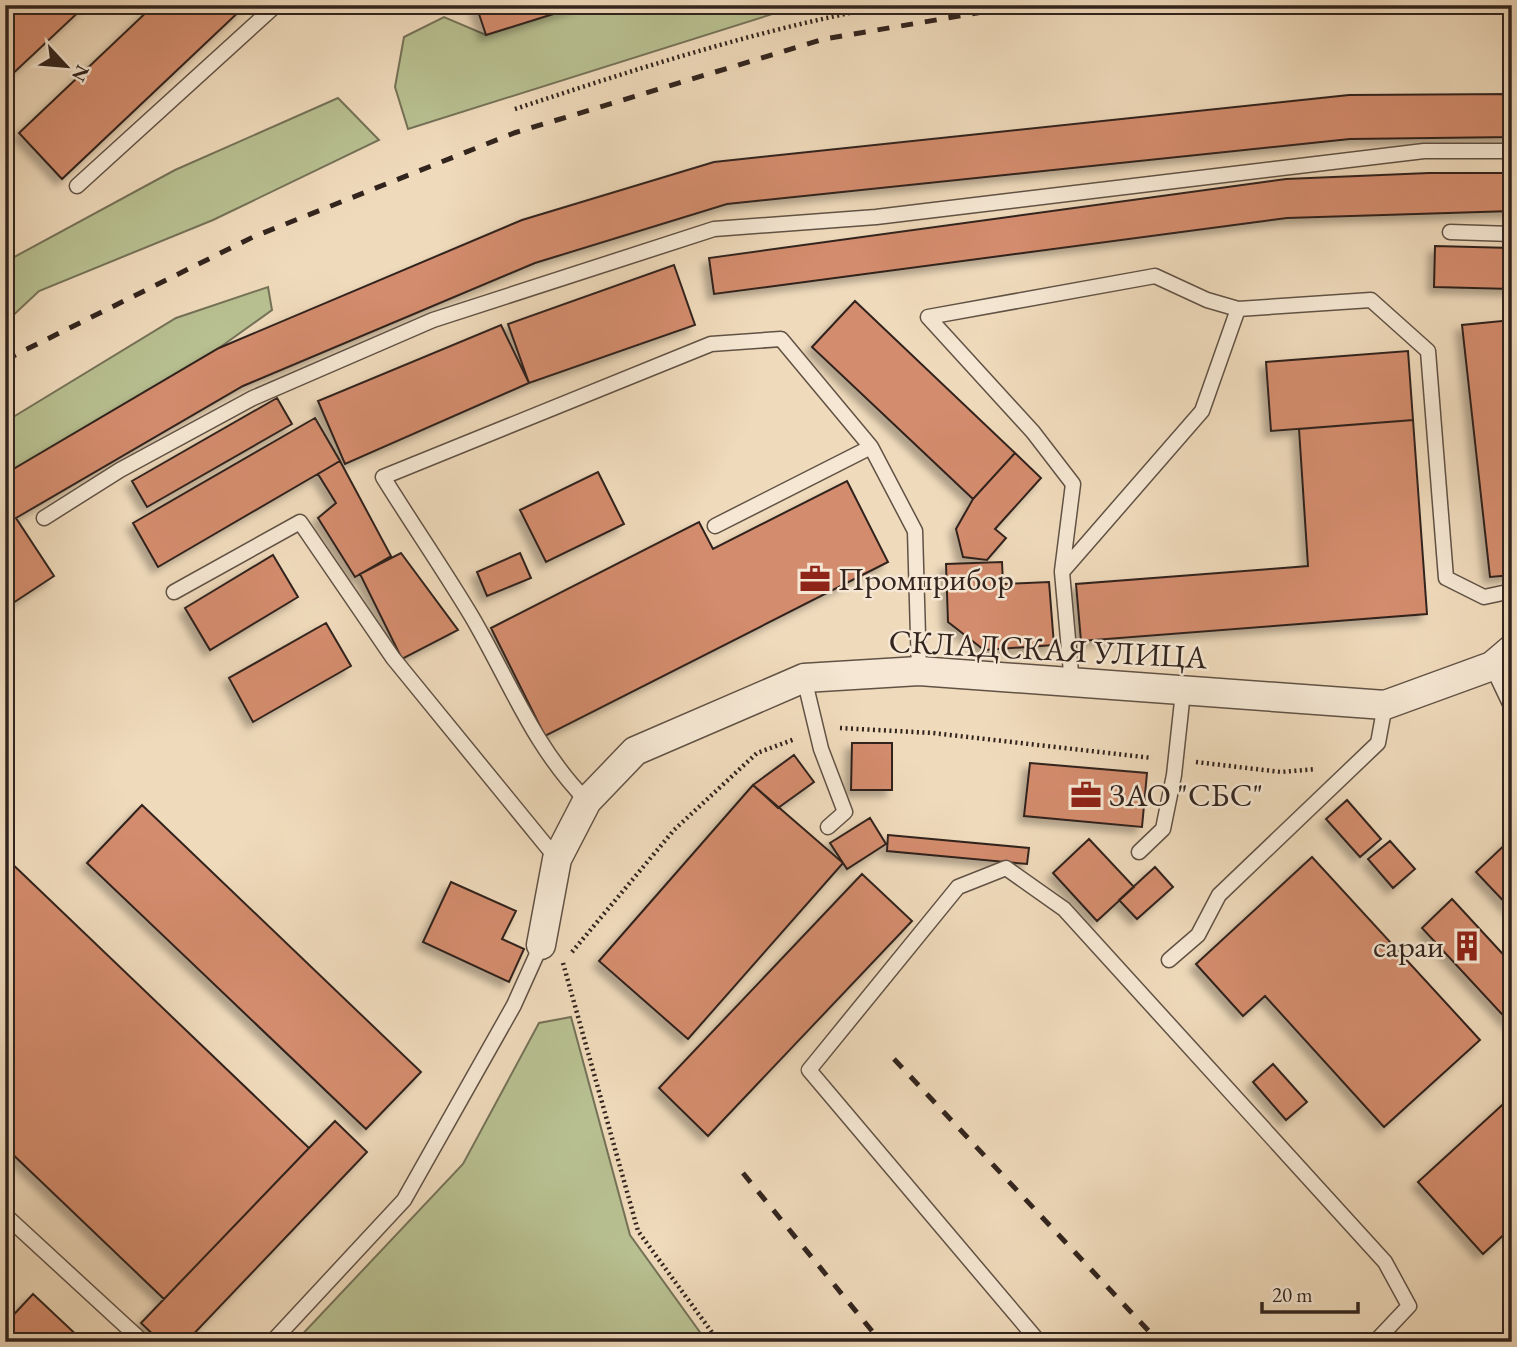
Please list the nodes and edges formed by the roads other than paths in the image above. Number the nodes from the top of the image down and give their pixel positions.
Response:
1 (276, 5) edge
2 (1512, 151) edge
3 (77, 186) dead end
4 (1450, 232) dead end
5 (1512, 234) edge
6 (1238, 309) junction
7 (872, 447) junction
8 (44, 518) dead end
9 (715, 526) dead end
10 (1062, 572) junction
11 (1512, 591) edge
12 (174, 592) dead end
13 (1502, 658) edge
14 (919, 671) junction
15 (804, 678) junction
16 (1072, 684) junction
17 (1183, 692) junction
18 (1385, 705) junction
19 (1512, 708) edge
20 (587, 801) junction
21 (828, 827) dead end
22 (1139, 852) dead end
23 (556, 859) junction
24 (541, 945) joint
25 (1169, 960) dead end
26 (5, 1215) edge
27 (143, 1342) edge
28 (272, 1342) edge
29 (1039, 1342) edge
30 (1375, 1342) edge

1 - 3 lane
2 - 8 lane
4 - 5 lane
6 - 10 lane
6 - 10 lane
6 - 11 lane
7 - 9 lane
7 - 14 lane
7 - 20 lane
10 - 16 lane
12 - 23 lane
13 - 18 street, СКЛАДСКАЯ УЛИЦА
13 - 19 lane
14 - 15 street, СКЛАДСКАЯ УЛИЦА
14 - 16 street, СКЛАДСКАЯ УЛИЦА
15 - 20 street, СКЛАДСКАЯ УЛИЦА
15 - 21 lane
16 - 17 street, СКЛАДСКАЯ УЛИЦА
17 - 18 street, СКЛАДСКАЯ УЛИЦА
17 - 22 lane
18 - 25 lane
20 - 23 street, СКЛАДСКАЯ УЛИЦА
23 - 24 street, СКЛАДСКАЯ УЛИЦА
24 - 28 lane
26 - 27 lane
29 - 30 lane

